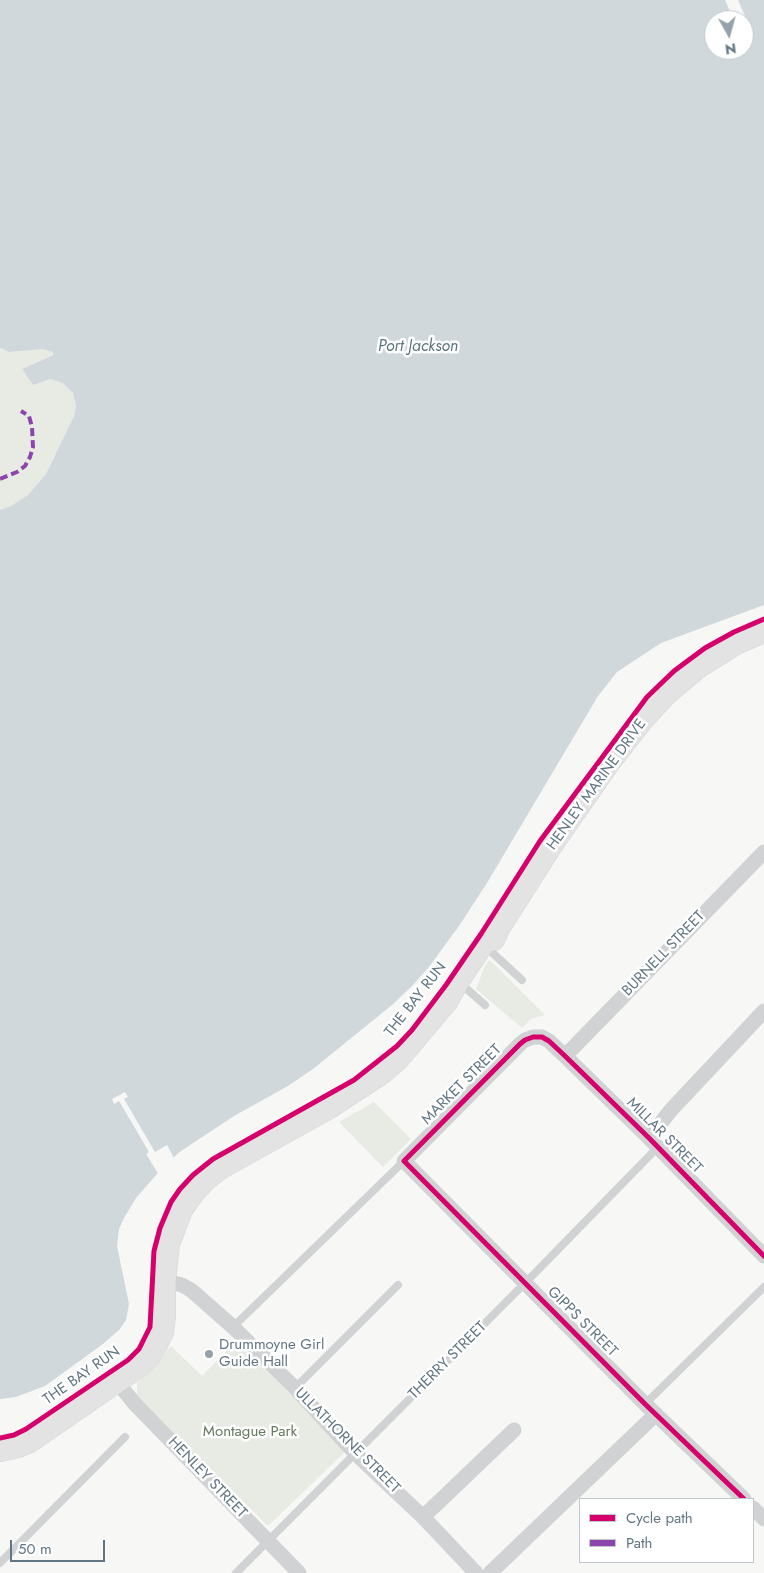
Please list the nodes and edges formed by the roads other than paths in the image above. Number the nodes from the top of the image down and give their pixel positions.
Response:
1 (764, 632) edge
2 (764, 852) edge
3 (486, 948) junction
4 (522, 980) dead end
5 (462, 984) junction
6 (485, 1005) dead end
7 (764, 1011) edge
8 (542, 1037) joint
9 (565, 1056) junction
10 (653, 1142) junction
11 (404, 1162) junction
12 (764, 1256) edge
13 (165, 1281) junction
14 (525, 1282) junction
15 (398, 1285) dead end
16 (764, 1287) edge
17 (233, 1328) junction
18 (117, 1382) junction
19 (294, 1388) junction
20 (650, 1409) junction
21 (514, 1430) dead end
22 (125, 1437) dead end
23 (0, 1451) edge
24 (355, 1453) junction
25 (743, 1498) edge
26 (754, 1509) edge
27 (423, 1517) junction
28 (764, 1519) edge
29 (268, 1541) junction
30 (0, 1563) edge
31 (236, 1573) edge
32 (300, 1573) edge
33 (476, 1573) edge
34 (490, 1573) edge

1 - 3 main road, HENLEY MARINE DRIVE
2 - 9 street, BURNELL STREET
3 - 4 lane
3 - 5 main road, HENLEY MARINE DRIVE
5 - 6 lane
5 - 13 main road, HENLEY MARINE DRIVE
7 - 10 street
8 - 9 street, MILLAR STREET
8 - 11 street, MARKET STREET
9 - 10 street, MILLAR STREET
10 - 12 street, MILLAR STREET
10 - 14 lane, THERRY STREET
11 - 14 street, GIPPS STREET
11 - 17 lane, MARKET STREET
13 - 17 street, ULLATHORNE STREET
13 - 18 main road, HENLEY MARINE DRIVE
14 - 20 street, GIPPS STREET
14 - 24 lane, THERRY STREET
15 - 19 lane
16 - 20 lane
17 - 19 street, ULLATHORNE STREET
18 - 23 main road, HENLEY MARINE DRIVE
18 - 29 street, HENLEY STREET
19 - 24 street, ULLATHORNE STREET
20 - 25 street, GIPPS STREET
20 - 34 street
21 - 27 street
22 - 30 lane
24 - 27 street, ULLATHORNE STREET
24 - 29 lane, THERRY STREET
26 - 28 street
27 - 33 street, ULLATHORNE STREET
29 - 31 lane, THERRY STREET
29 - 32 street, HENLEY STREET

